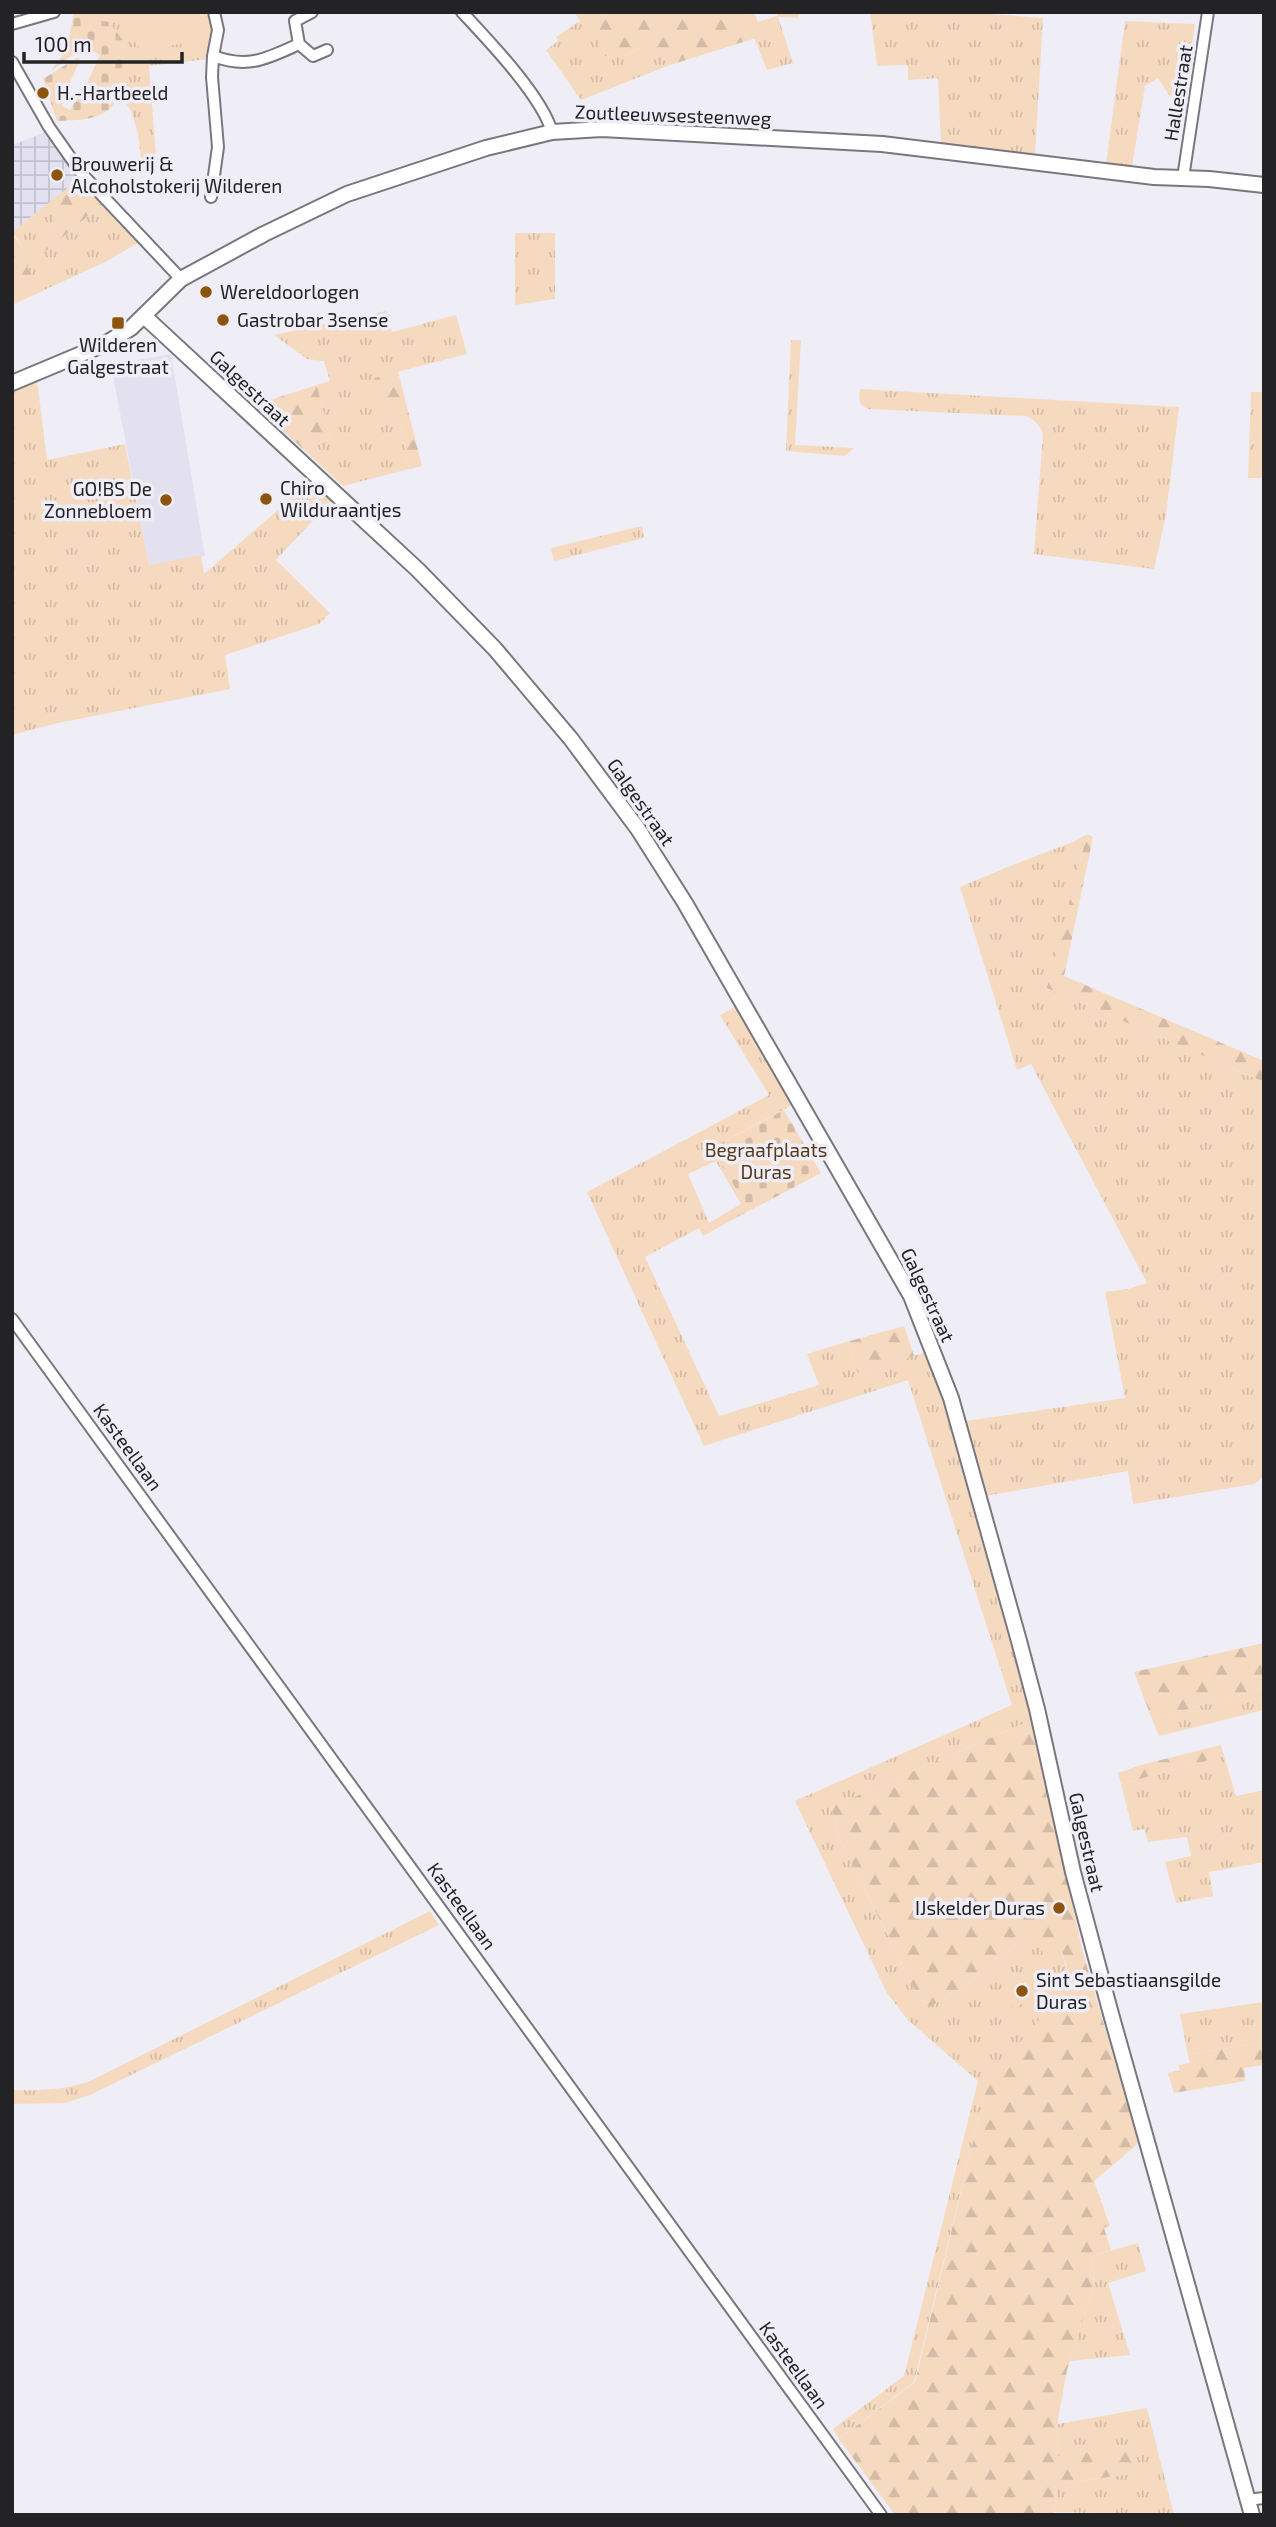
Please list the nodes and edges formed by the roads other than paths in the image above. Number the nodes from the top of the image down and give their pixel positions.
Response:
1 (54, 12) edge
2 (215, 12) edge
3 (312, 12) edge
4 (462, 12) edge
5 (1208, 12) edge
6 (12, 24) edge
7 (299, 44) junction
8 (327, 50) dead end
9 (213, 56) junction
10 (12, 62) edge
11 (552, 132) junction
12 (1183, 178) junction
13 (1264, 185) edge
14 (211, 197) dead end
15 (181, 279) junction
16 (144, 316) junction
17 (12, 383) edge
18 (12, 1319) edge
19 (1264, 2498) edge
20 (1248, 2500) junction
21 (881, 2515) edge
22 (1252, 2515) edge

1 - 6 street
2 - 9 street
3 - 7 street
4 - 11 street
5 - 12 street, Hallestraat
7 - 8 street
7 - 9 street
9 - 14 street
10 - 15 street
11 - 12 street, Zoutleeuwsesteenweg
11 - 15 street, Zoutleeuwsesteenweg
12 - 13 street, Zoutleeuwsesteenweg
15 - 16 street, Zoutleeuwsesteenweg
16 - 17 street, Zoutleeuwsesteenweg
16 - 20 street, Galgestraat
18 - 21 street, Kasteellaan
19 - 20 street
20 - 22 street, Galgestraat

